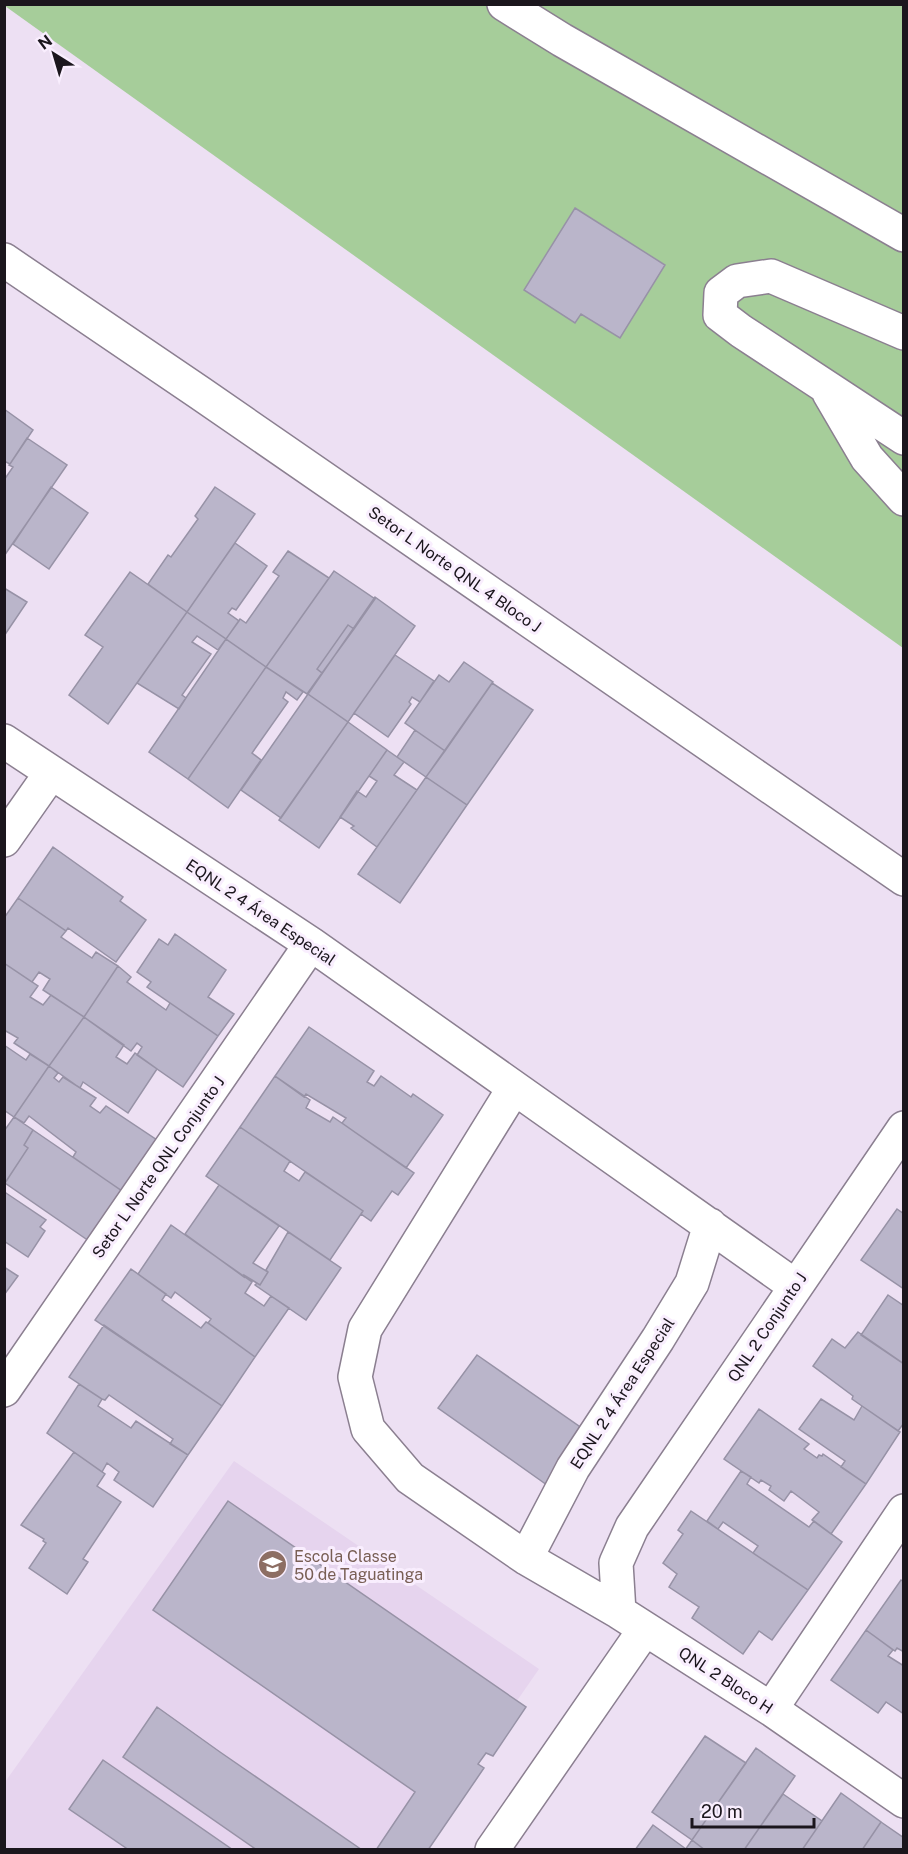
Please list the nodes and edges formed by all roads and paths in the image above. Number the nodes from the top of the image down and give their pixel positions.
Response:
1 (504, 4) edge
2 (903, 235) edge
3 (4, 260) edge
4 (903, 333) edge
5 (826, 387) junction
6 (903, 438) edge
7 (903, 499) edge
8 (4, 741) edge
9 (51, 773) junction
10 (4, 840) edge
11 (903, 878) edge
12 (311, 944) junction
13 (514, 1088) junction
14 (903, 1128) edge
15 (710, 1225) junction
16 (795, 1286) junction
17 (4, 1390) edge
18 (903, 1511) edge
19 (526, 1558) junction
20 (632, 1621) junction
21 (771, 1709) junction
22 (903, 1801) edge
23 (492, 1850) edge

1 - 2 street
3 - 11 street, Setor L Norte QNL 4 Bloco J
4 - 5 street
5 - 6 street
5 - 7 street
8 - 9 street, EQNL 2 4 Área Especial
9 - 10 street
9 - 12 street, EQNL 2 4 Área Especial
12 - 13 street, EQNL 2 4 Área Especial
12 - 17 street, Setor L Norte QNL Conjunto J
13 - 15 street, EQNL 2 4 Área Especial
13 - 19 street
14 - 16 street, QNL 2 Conjunto J
15 - 16 street, EQNL 2 4 Área Especial
15 - 19 street, EQNL 2 4 Área Especial
16 - 20 street, QNL 2 Conjunto J
18 - 21 street
19 - 20 street
20 - 21 street, QNL 2 Bloco H
20 - 23 street
21 - 22 street, QNL 2 Bloco H

